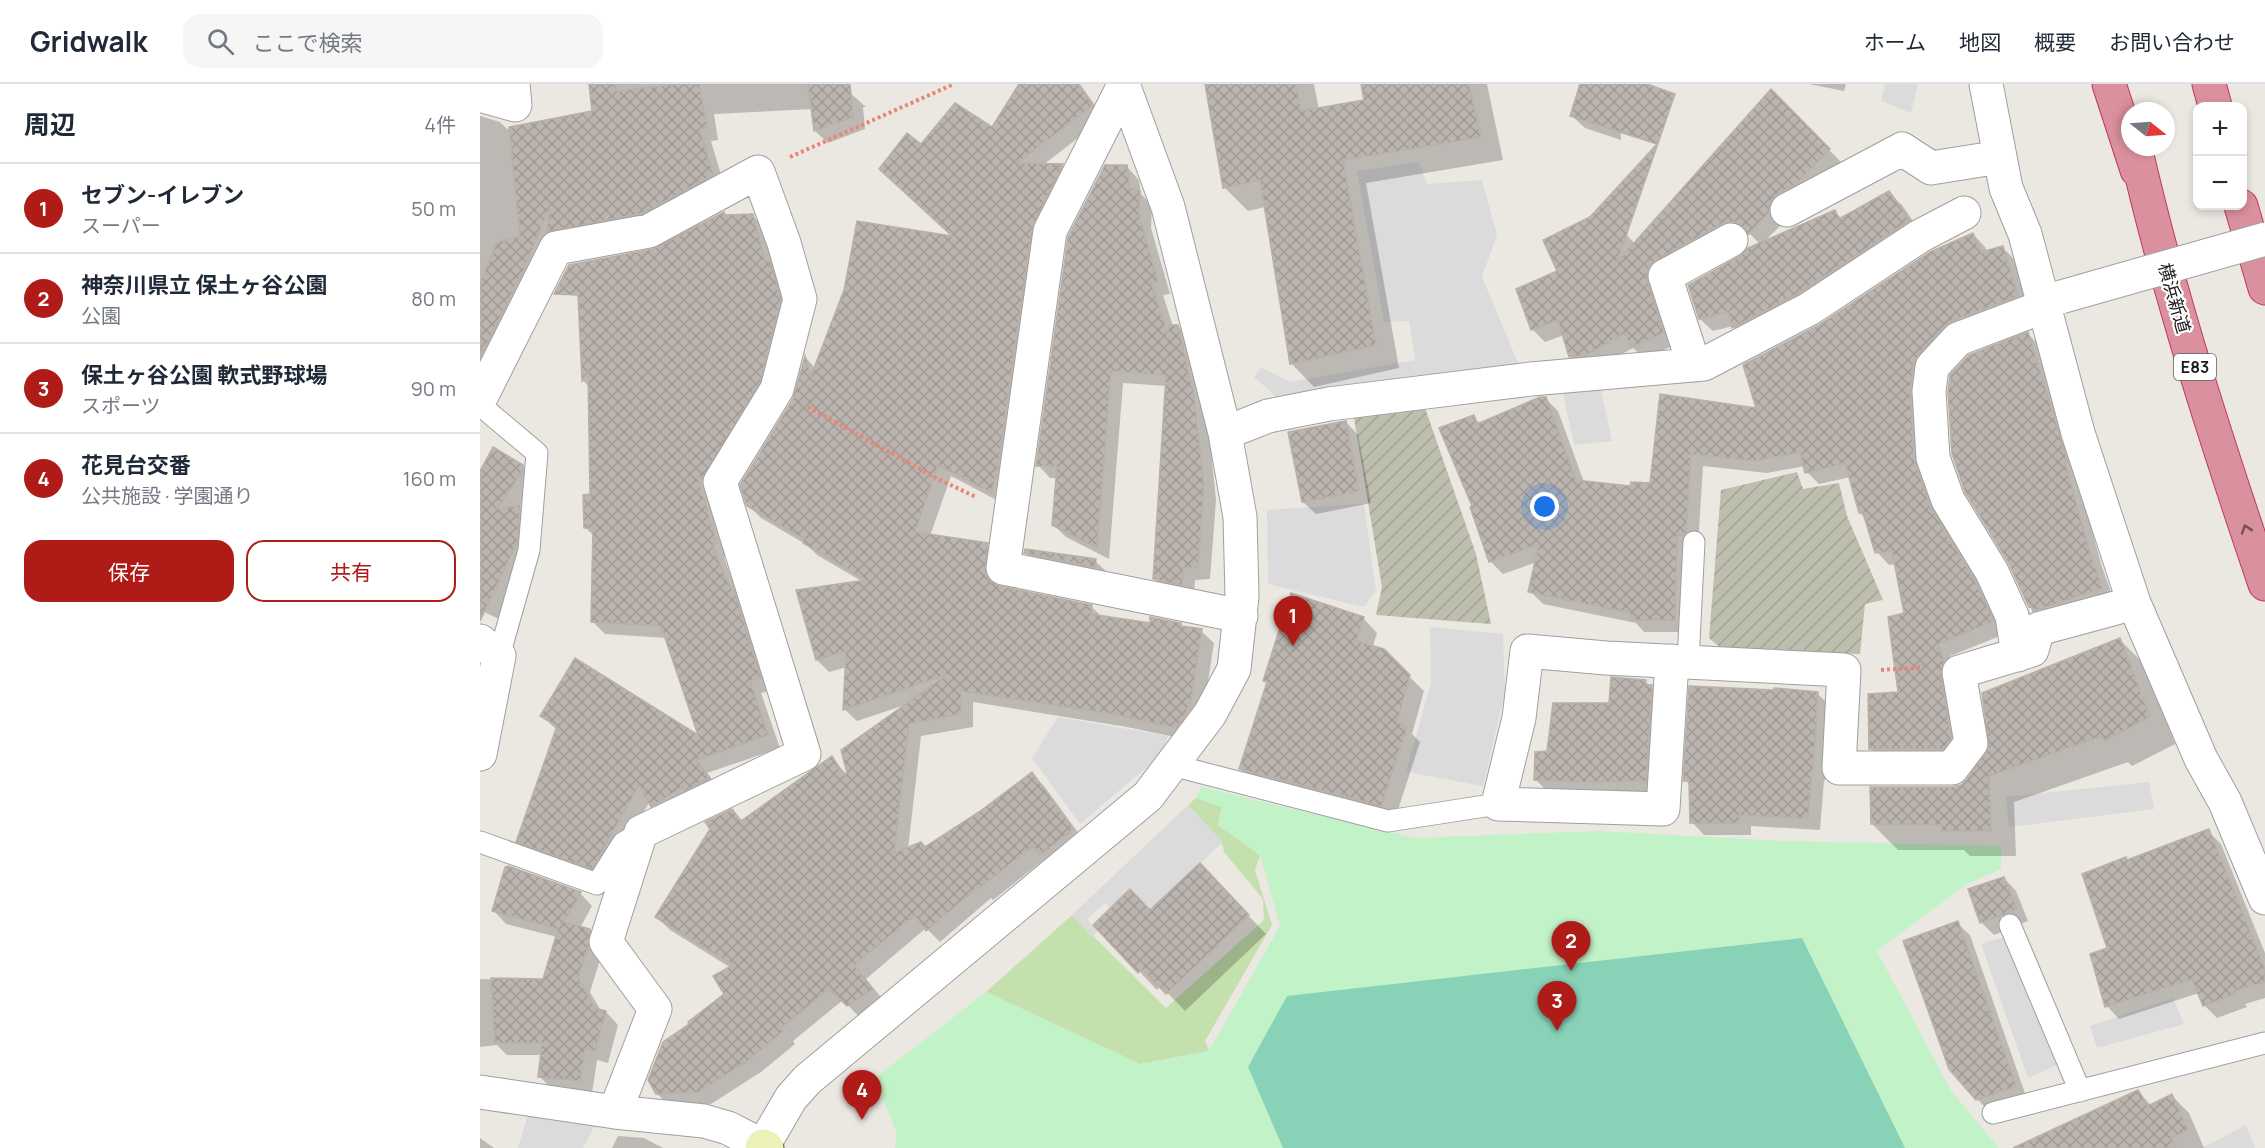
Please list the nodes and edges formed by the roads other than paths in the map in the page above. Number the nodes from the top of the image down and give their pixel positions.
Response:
1 (513, 84) edge
2 (1123, 84) edge
3 (1986, 84) edge
4 (2109, 84) edge
5 (2121, 84) edge
6 (2209, 84) edge
7 (480, 95) edge
8 (2125, 102) edge
9 (2214, 102) edge
10 (2137, 156) edge
11 (2000, 157) junction
12 (1986, 200) junction
13 (1787, 210) dead end
14 (2242, 210) edge
15 (2150, 212) junction
16 (2265, 239) edge
17 (1731, 240) dead end
18 (2265, 288) edge
19 (2053, 301) junction
20 (1694, 365) junction
21 (480, 399) edge
22 (480, 405) edge
23 (1225, 433) junction
24 (1694, 542) dead end
25 (2265, 584) edge
26 (2134, 603) junction
27 (1241, 616) junction
28 (489, 648) edge
29 (2018, 655) junction
30 (1680, 662) junction
31 (480, 753) edge
32 (1172, 765) junction
33 (1498, 804) junction
34 (641, 832) junction
35 (480, 842) edge
36 (2265, 898) edge
37 (2010, 925) dead end
38 (2265, 1043) edge
39 (2080, 1091) junction
40 (480, 1092) edge
41 (615, 1112) junction
42 (1993, 1113) dead end
43 (764, 1147) edge

1 - 7 street
2 - 23 street
2 - 27 street
3 - 11 street
4 - 15 highway
5 - 8 highway
6 - 9 highway
10 - 15 highway, 横浜新道 / E83
11 - 12 street
11 - 13 street
12 - 19 street
12 - 20 street
14 - 18 highway
25 -> 15 highway, 横浜新道 / E83
16 - 19 street, bridge
17 - 20 street
19 - 26 street
19 - 29 street
20 - 23 street
21 - 34 street
22 - 28 lane
23 - 27 street
24 - 30 lane
26 - 29 street
26 - 36 street
27 - 32 street
28 - 31 street
29 - 30 street
30 - 33 street
30 - 33 street
32 - 33 lane
32 - 43 street
34 - 35 lane
34 - 41 street
37 - 39 lane
38 - 39 lane
39 - 42 lane
40 - 41 street
41 - 43 street

